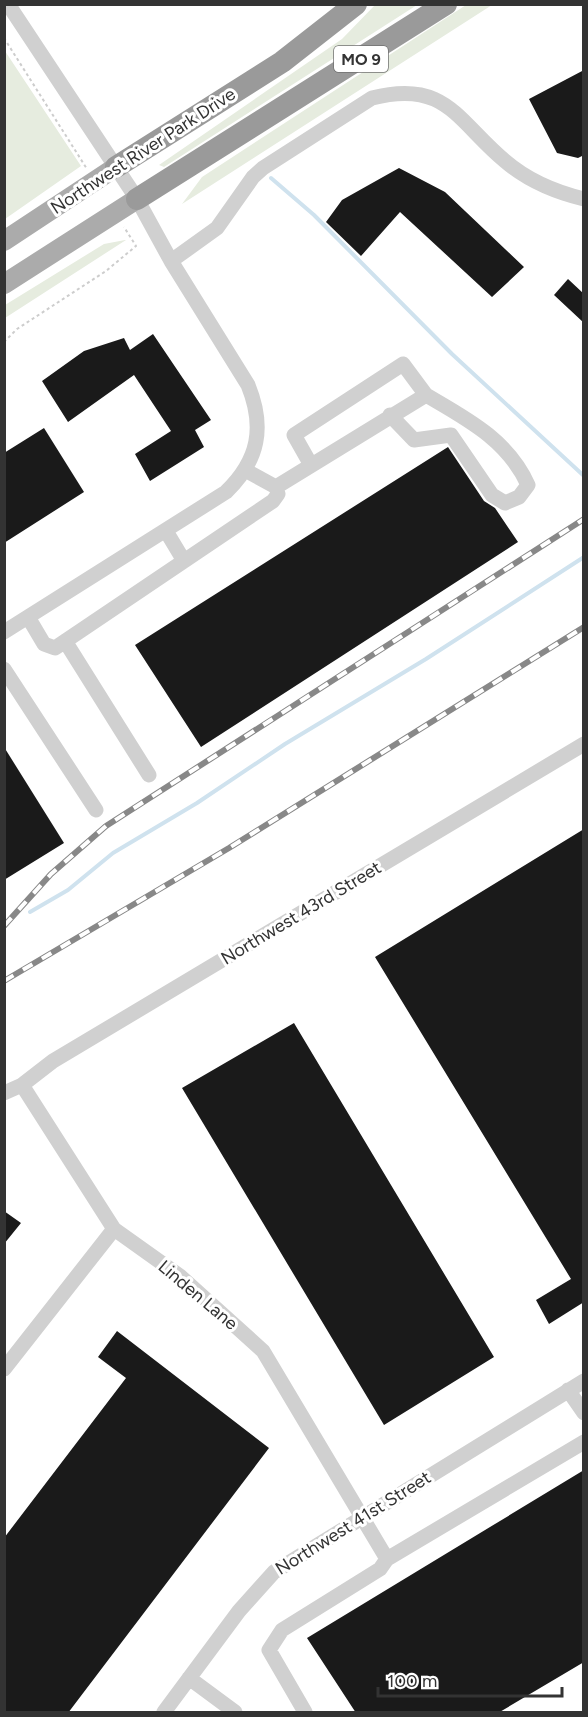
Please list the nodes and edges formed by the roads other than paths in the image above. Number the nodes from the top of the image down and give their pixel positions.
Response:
1 (8, 4) edge
2 (356, 4) edge
3 (446, 4) edge
4 (116, 166) junction
5 (137, 199) junction
6 (584, 200) edge
7 (4, 241) edge
8 (171, 261) junction
9 (4, 284) edge
10 (426, 395) junction
11 (455, 412) junction
12 (390, 416) junction
13 (451, 435) junction
14 (310, 465) junction
15 (245, 470) junction
16 (276, 487) junction
17 (165, 531) junction
18 (184, 561) junction
19 (28, 617) junction
20 (4, 632) edge
21 (65, 641) junction
22 (4, 669) edge
23 (584, 744) edge
24 (149, 775) dead end
25 (96, 810) dead end
26 (22, 1085) junction
27 (4, 1093) edge
28 (114, 1229) junction
29 (4, 1369) edge
30 (584, 1381) edge
31 (568, 1390) junction
32 (584, 1413) edge
33 (584, 1442) edge
34 (361, 1517) junction
35 (387, 1559) junction
36 (189, 1678) junction
37 (164, 1713) edge
38 (235, 1713) edge
39 (305, 1713) edge

1 - 4 street
2 - 4 highway, Northwest River Park Drive / MO 9
3 - 5 highway, Northwest River Park Drive / MO 9
4 - 5 street
4 - 7 main road, Northwest River Park Drive / MO 9
5 - 8 street
5 - 9 main road, Northwest River Park Drive / MO 9
6 - 8 street
8 - 15 street
10 - 11 street
10 - 12 street
10 - 14 street
11 - 13 street
11 - 13 street
12 - 13 street
12 - 14 street
14 - 16 street
15 - 16 street
15 - 17 street
16 - 18 street
17 - 18 street
17 - 19 street
18 - 21 street
19 - 20 street
19 - 21 street
21 - 24 street
22 - 25 street
23 - 26 street, Northwest 43rd Street
26 - 27 street, Northwest 43rd Street
26 - 28 street, Linden Lane
28 - 29 street
28 - 34 street, Linden Lane
30 - 31 street, Northwest 41st Street
31 - 32 street
31 - 34 street, Northwest 41st Street
33 - 35 street
34 - 35 street, Linden Lane
34 - 36 street, Northwest 41st Street
35 - 39 street
36 - 37 street, Northwest 41st Street
36 - 38 street

